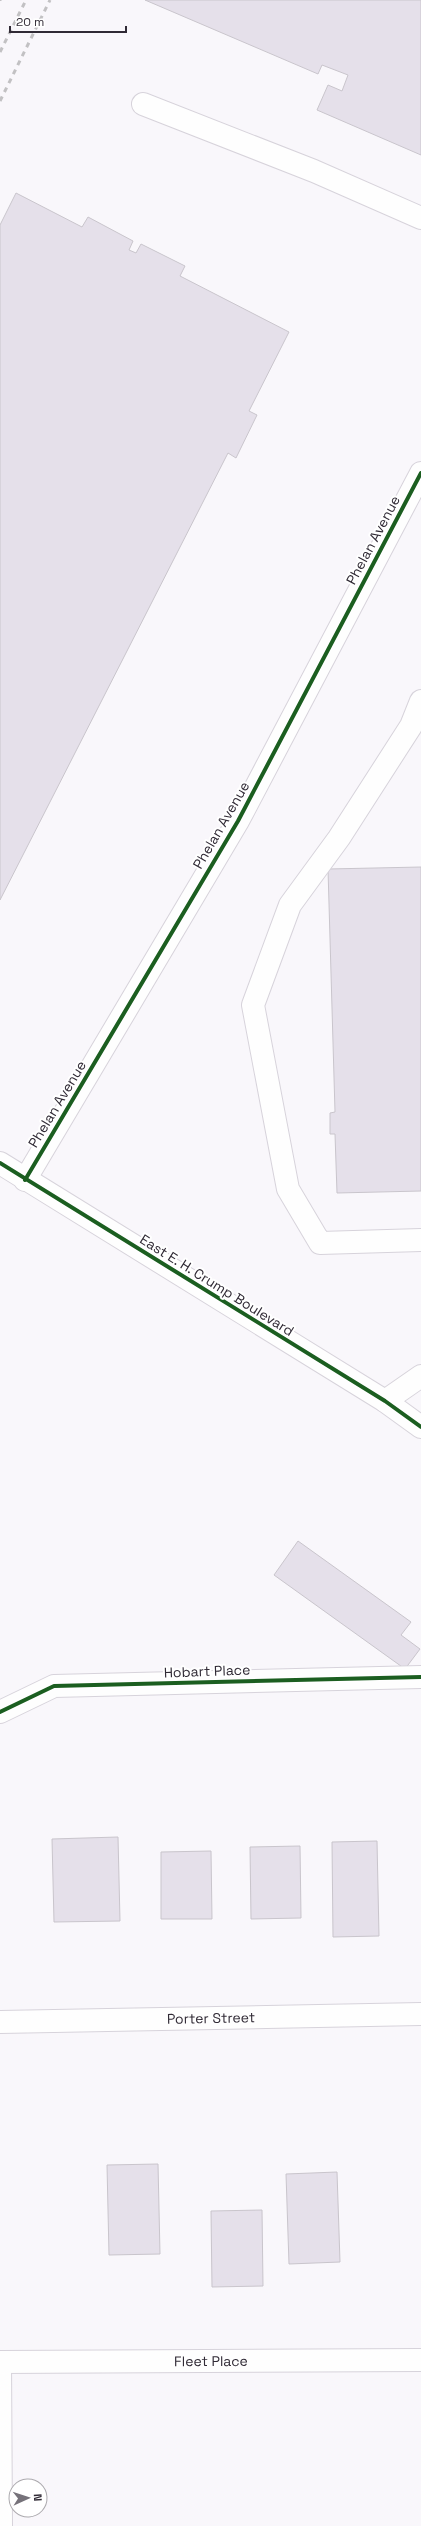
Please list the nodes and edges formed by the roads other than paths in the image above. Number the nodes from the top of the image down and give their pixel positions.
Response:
1 (143, 104) dead end
2 (421, 218) edge
3 (421, 473) edge
4 (421, 701) edge
5 (0, 1163) edge
6 (25, 1180) junction
7 (421, 1240) edge
8 (421, 1376) edge
9 (385, 1401) junction
10 (421, 1428) edge
11 (421, 1677) edge
12 (0, 1712) edge
13 (421, 2014) edge
14 (0, 2022) edge
15 (421, 2360) edge
16 (0, 2362) edge
17 (1, 2526) edge

1 - 2 street
3 - 6 street, Phelan Avenue
4 - 7 street
5 - 6 street, East E. H. Crump Boulevard
6 - 9 street, East E. H. Crump Boulevard
8 - 9 street
9 - 10 street, East E. H. Crump Boulevard
11 - 12 street, Hobart Place
13 - 14 street, Porter Street
15 - 16 street, Fleet Place
16 - 17 street

